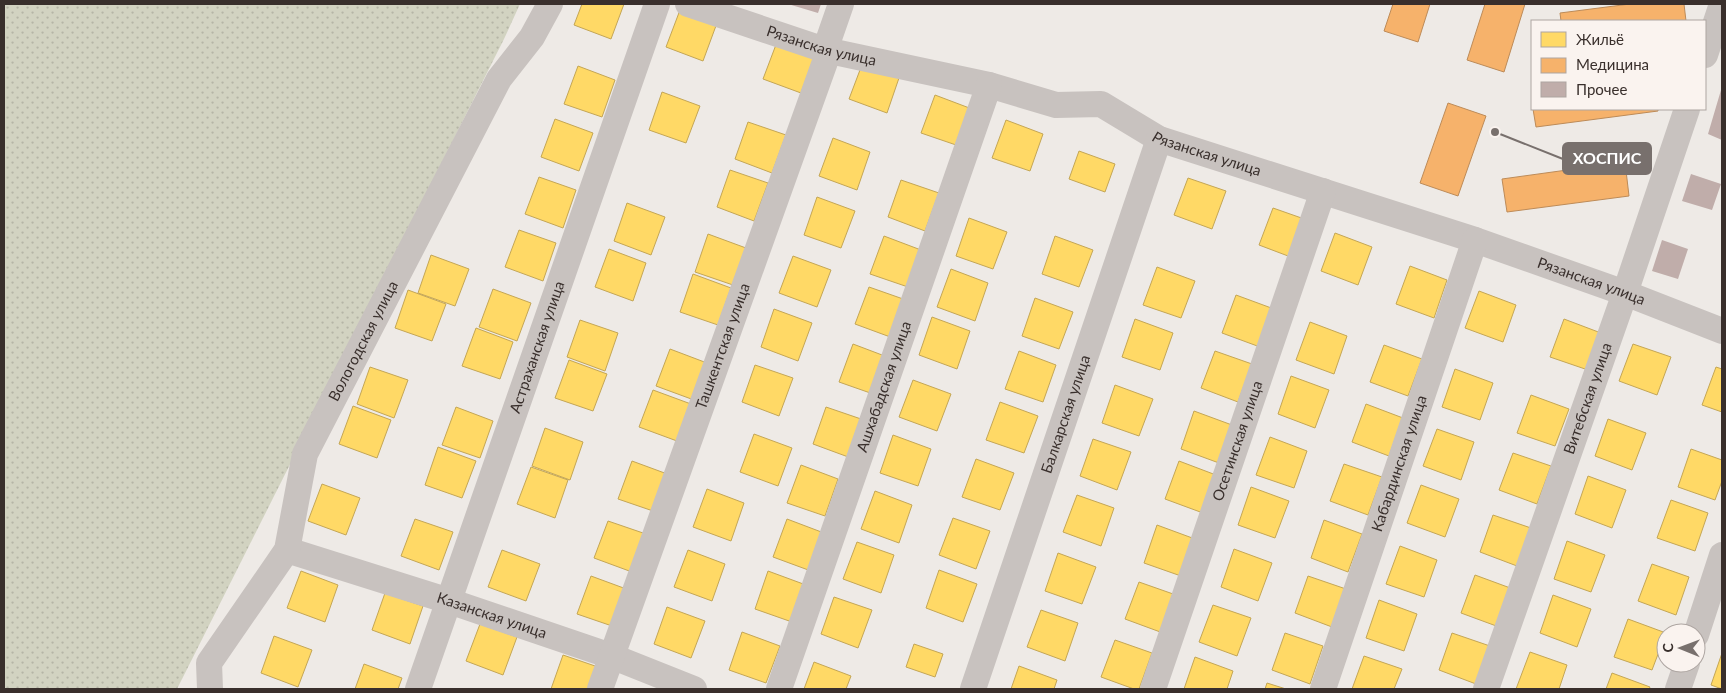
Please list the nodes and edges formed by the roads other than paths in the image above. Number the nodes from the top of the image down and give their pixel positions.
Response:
1 (550, 4) edge
2 (657, 4) edge
3 (688, 4) edge
4 (841, 4) edge
5 (1722, 4) edge
6 (824, 50) junction
7 (1706, 52) edge
8 (989, 85) junction
9 (1687, 110) edge
10 (1159, 139) junction
11 (1323, 191) junction
12 (1475, 240) junction
13 (1626, 293) junction
14 (1722, 331) edge
15 (286, 550) junction
16 (1722, 555) edge
17 (449, 602) junction
18 (1700, 623) edge
19 (611, 656) junction
20 (1684, 673) edge
21 (210, 689) edge
22 (418, 689) edge
23 (600, 689) edge
24 (694, 689) edge
25 (779, 689) edge
26 (973, 689) edge
27 (1153, 689) edge
28 (1323, 689) edge
29 (1486, 689) edge
30 (1678, 689) edge

1 - 15 street, Вологодская улица
2 - 17 street, Астраханская улица
3 - 6 street, Рязанская улица
4 - 6 street, Ташкентская улица
5 - 7 street
6 - 8 street, Рязанская улица
6 - 19 street, Ташкентская улица
8 - 10 street, Рязанская улица
8 - 25 street, Ашхабадская улица
9 - 13 street, Витебская улица
10 - 11 street, Рязанская улица
10 - 26 street, Балкарская улица
11 - 12 street, Рязанская улица
11 - 27 street, Осетинская улица
12 - 13 street, Рязанская улица
12 - 28 street, Кабардинская улица
13 - 14 street, Рязанская улица
13 - 29 street, Витебская улица
15 - 17 street, Казанская улица
15 - 21 street, Вологодская улица
16 - 18 street
17 - 19 street, Казанская улица
17 - 22 street, Астраханская улица
19 - 23 street, Ташкентская улица
19 - 24 street, Казанская улица
20 - 30 street

